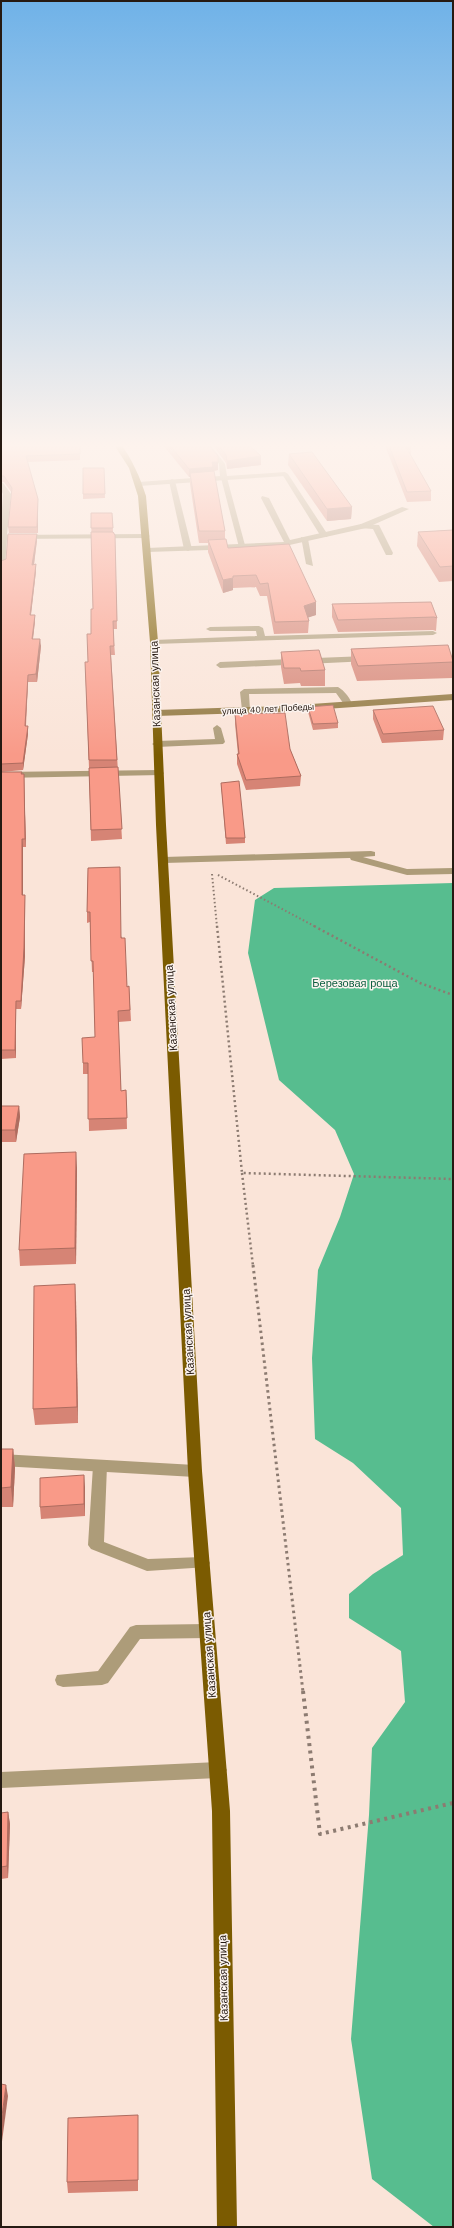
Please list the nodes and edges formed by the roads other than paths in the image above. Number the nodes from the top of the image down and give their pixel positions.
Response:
1 (2, 547) edge
2 (147, 547) edge
3 (243, 547) edge
4 (306, 547) edge
5 (387, 547) edge
6 (188, 549) joint
7 (147, 550) junction
8 (390, 553) dead end
9 (310, 564) dead end
10 (1, 565) edge
11 (210, 628) dead end
12 (433, 634) dead end
13 (262, 639) junction
14 (154, 642) junction
15 (376, 659) edge
16 (220, 664) dead end
17 (453, 697) edge
18 (349, 705) junction
19 (246, 710) junction
20 (156, 713) junction
21 (217, 728) dead end
22 (158, 744) junction
23 (159, 773) junction
24 (1, 775) edge
25 (371, 854) dead end
26 (342, 855) junction
27 (164, 860) junction
28 (453, 871) edge
29 (1, 1460) edge
30 (100, 1466) junction
31 (195, 1471) junction
32 (202, 1563) junction
33 (207, 1632) junction
34 (63, 1680) dead end
35 (218, 1770) junction
36 (1, 1780) edge
37 (227, 2227) edge

1 - 10 street
2 - 7 main road, Казанская улица
3 - 6 street
4 - 9 street
5 - 8 street
6 - 7 street
7 - 14 main road, Казанская улица
11 - 13 street
12 - 13 street
13 - 14 street
14 - 20 main road, Казанская улица
15 - 16 street
17 - 18 street, улица 40 лет Победы
18 - 19 street, улица 40 лет Победы
18 - 19 street
19 - 20 street, улица 40 лет Победы
20 - 22 main road, Казанская улица
21 - 22 street
22 - 23 main road, Казанская улица
23 - 24 street
23 - 27 main road, Казанская улица
25 - 26 street
26 - 27 street
26 - 28 street
27 - 31 main road, Казанская улица
29 - 30 street
30 - 31 street
30 - 32 street
31 - 32 main road, Казанская улица
32 - 33 main road, Казанская улица
33 - 34 street
33 - 35 main road, Казанская улица
35 - 36 street
35 - 37 main road, Казанская улица

